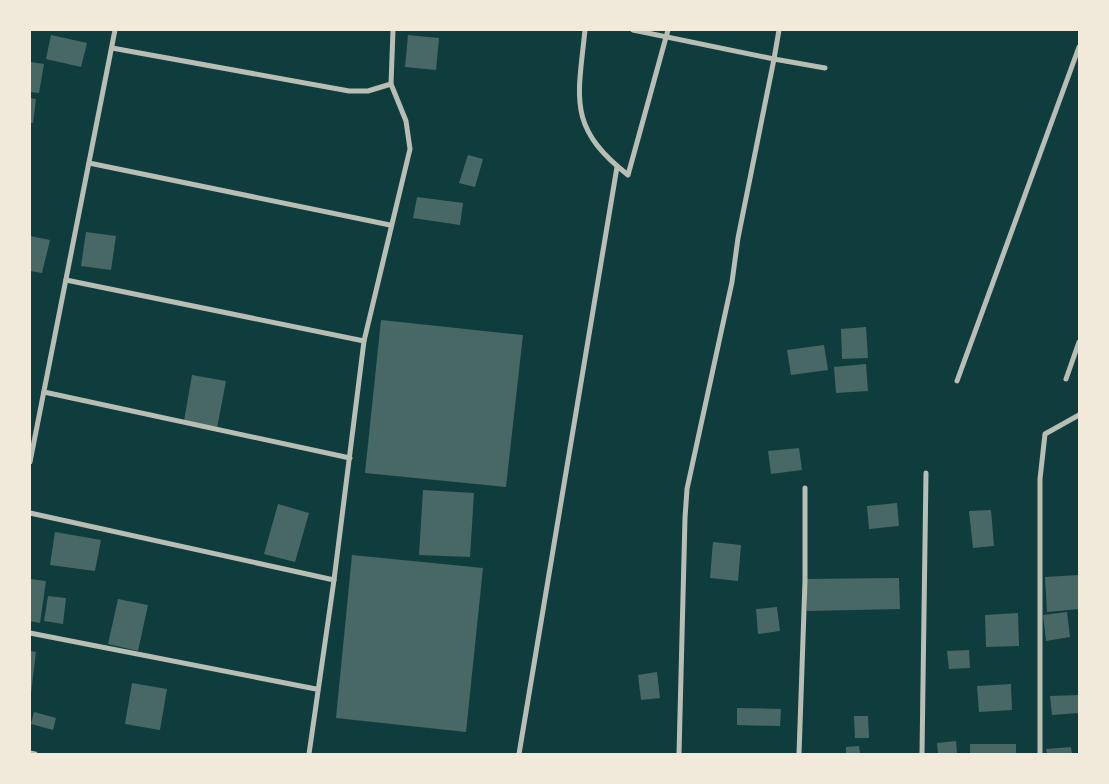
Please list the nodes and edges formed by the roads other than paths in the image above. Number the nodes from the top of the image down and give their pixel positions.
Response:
1 (116, 30) edge
2 (393, 30) edge
3 (585, 30) edge
4 (634, 30) edge
5 (668, 30) edge
6 (779, 30) edge
7 (667, 36) junction
8 (1079, 47) edge
9 (112, 48) junction
10 (774, 59) junction
11 (825, 68) dead end
12 (391, 84) junction
13 (89, 164) junction
14 (617, 166) junction
15 (390, 225) junction
16 (66, 280) junction
17 (364, 341) junction
18 (1079, 342) edge
19 (1066, 379) dead end
20 (957, 382) dead end
21 (44, 392) junction
22 (1079, 415) edge
23 (350, 458) junction
24 (30, 462) edge
25 (926, 473) dead end
26 (805, 488) dead end
27 (30, 513) edge
28 (334, 580) junction
29 (30, 633) edge
30 (316, 689) junction
31 (30, 753) edge
32 (36, 754) edge
33 (308, 754) edge
34 (519, 754) edge
35 (679, 754) edge
36 (799, 754) edge
37 (922, 754) edge
38 (1040, 754) edge

1 - 9 street
2 - 12 street
3 - 14 street
4 - 7 street
5 - 7 street
6 - 10 street
7 - 10 street
7 - 14 street
8 - 20 street
9 - 12 street
9 - 13 street
10 - 11 street
10 - 35 street
12 - 15 street
13 - 15 street
13 - 16 street
14 - 34 street
15 - 17 street
16 - 17 street
16 - 21 street
17 - 23 street
18 - 19 street
21 - 23 street
21 - 24 street
22 - 38 street
23 - 28 street
25 - 37 street
26 - 36 street
27 - 28 street
28 - 30 street
29 - 30 street
30 - 33 street
31 - 32 street

